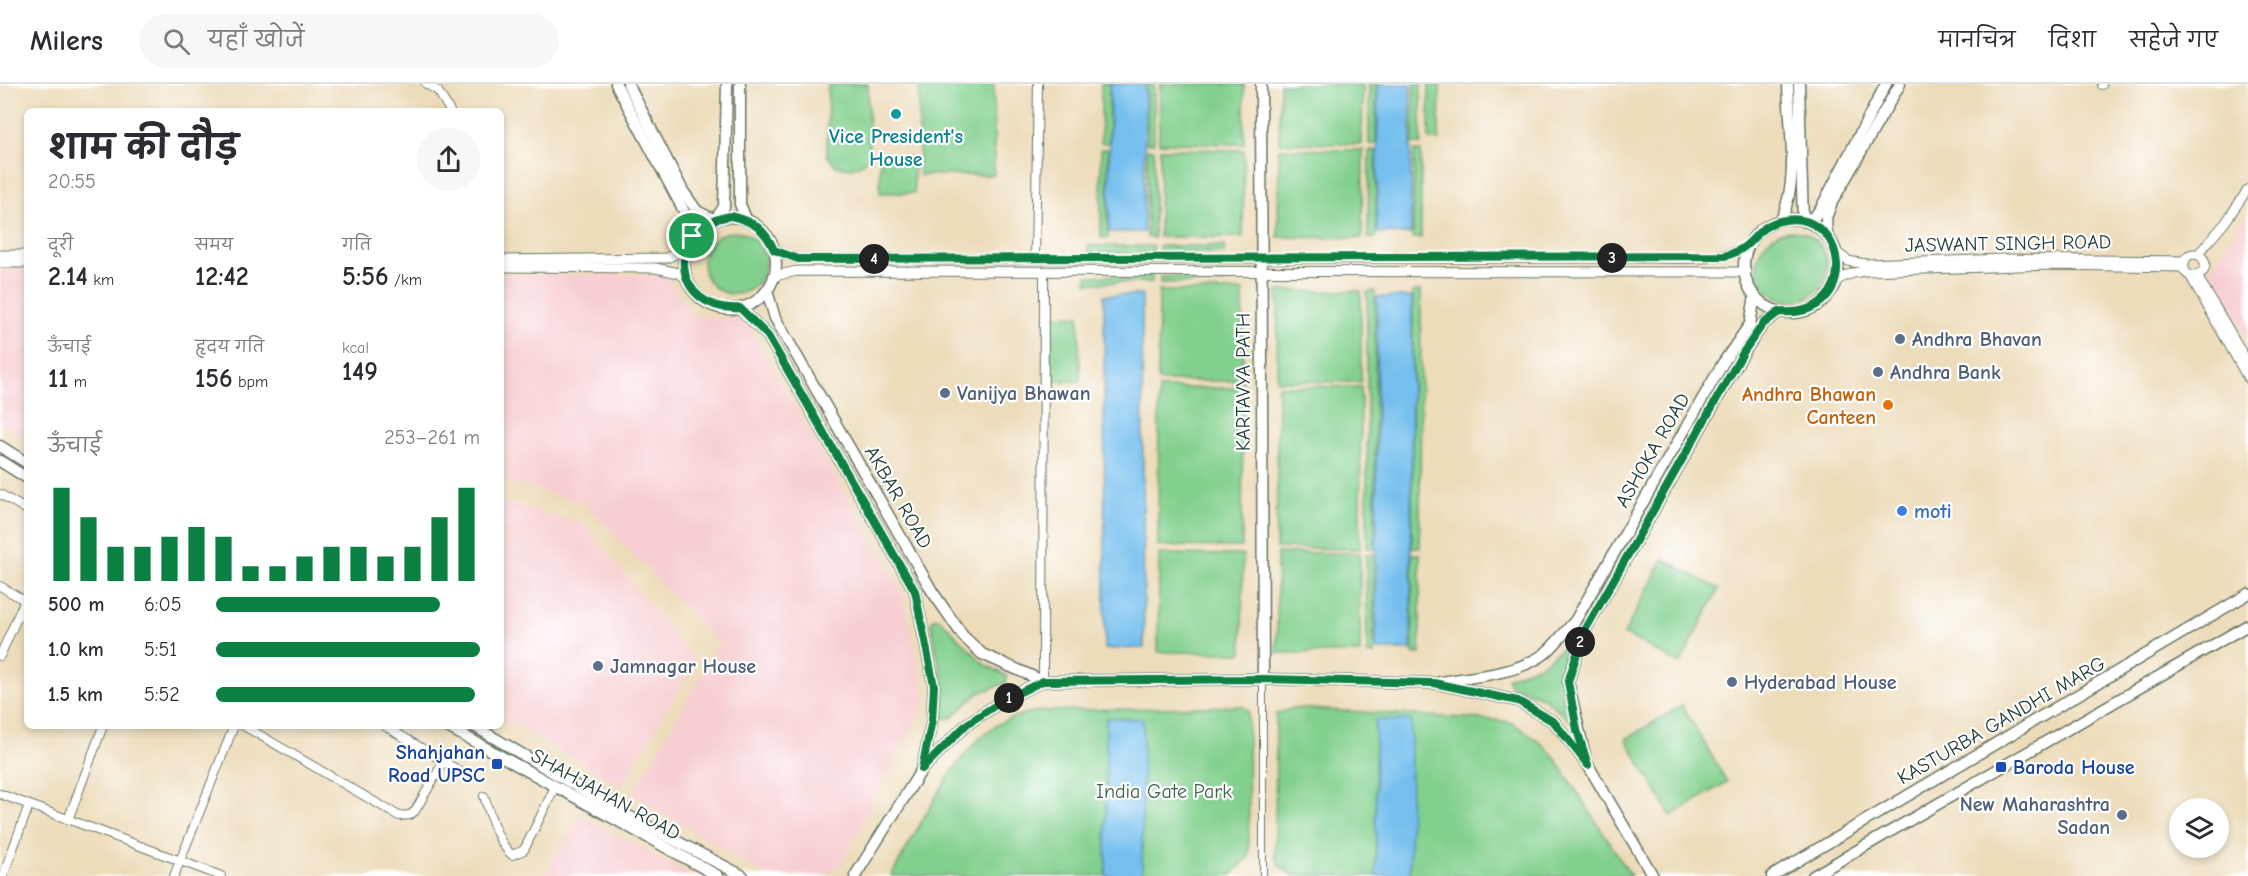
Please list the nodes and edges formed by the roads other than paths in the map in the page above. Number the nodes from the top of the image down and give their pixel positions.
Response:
1 (426, 84) edge
2 (616, 84) edge
3 (628, 84) edge
4 (727, 84) edge
5 (740, 84) edge
6 (1038, 84) edge
7 (1261, 84) edge
8 (1788, 84) edge
9 (1799, 84) edge
10 (1886, 84) edge
11 (1900, 84) edge
12 (448, 108) edge
13 (2248, 189) edge
14 (715, 219) junction
15 (746, 219) junction
16 (1781, 220) junction
17 (1804, 221) junction
18 (692, 236) junction
19 (1827, 236) junction
20 (1750, 245) junction
21 (685, 250) junction
22 (774, 250) junction
23 (1835, 251) junction
24 (0, 255) edge
25 (24, 255) edge
26 (2197, 255) junction
27 (1035, 258) junction
28 (1260, 259) junction
29 (504, 260) edge
30 (0, 263) edge
31 (24, 263) edge
32 (504, 267) edge
33 (2189, 270) junction
34 (1044, 271) junction
35 (1260, 272) junction
36 (1746, 272) junction
37 (686, 276) junction
38 (774, 276) junction
39 (1836, 280) junction
40 (766, 291) junction
41 (1755, 297) junction
42 (740, 308) junction
43 (1779, 312) junction
44 (2248, 363) edge
45 (2248, 378) edge
46 (0, 446) edge
47 (0, 461) edge
48 (24, 461) edge
49 (24, 475) edge
50 (0, 494) edge
51 (24, 508) edge
52 (0, 586) edge
53 (2248, 594) edge
54 (24, 600) edge
55 (939, 601) junction
56 (24, 605) edge
57 (919, 611) junction
58 (2248, 625) edge
59 (0, 656) edge
60 (1263, 679) junction
61 (1043, 681) junction
62 (1434, 683) junction
63 (102, 729) edge
64 (233, 729) edge
65 (249, 729) edge
66 (390, 729) edge
67 (451, 729) edge
68 (479, 729) edge
69 (444, 761) junction
70 (1588, 765) junction
71 (922, 769) junction
72 (466, 775) dead end
73 (555, 787) junction
74 (0, 794) edge
75 (484, 796) dead end
76 (28, 805) junction
77 (68, 820) junction
78 (180, 861) junction
79 (1650, 873) edge
80 (854, 875) edge
81 (3, 876) edge
82 (174, 876) edge
83 (221, 876) edge
84 (718, 876) edge
85 (743, 876) edge
86 (1263, 876) edge
87 (1772, 876) edge
88 (1813, 876) edge

1 - 12 street
2 - 18 main road
3 - 14 main road
4 - 14 main road
5 - 15 main road
6 - 27 street
7 - 28 main road, KARTAVYA PATH
8 - 16 main road
9 - 17 main road
10 - 17 main road
11 - 19 main road
13 - 26 street
14 - 15 main road
14 - 18 main road
15 - 22 main road
16 - 17 main road
16 - 20 main road
17 - 19 main road
18 - 21 main road
19 - 23 main road
20 - 28 street
20 - 36 main road
21 - 29 street
21 - 37 main road
22 - 27 street
22 - 38 main road
23 - 33 street, JASWANT SINGH ROAD
23 - 39 main road
24 - 25 street
26 - 33 street
26 - 33 street
27 - 28 street
28 - 35 main road, KARTAVYA PATH
30 - 31 street
32 - 37 street
33 - 39 street, JASWANT SINGH ROAD
33 - 44 street
33 - 45 street
34 - 35 street
34 - 38 street
34 - 61 street
35 - 36 street
35 - 60 main road, KARTAVYA PATH
36 - 41 main road
37 - 42 main road
38 - 40 main road
39 - 43 main road
40 - 42 main road
40 - 55 main road, AKBAR ROAD
41 - 43 main road
41 - 62 main road, ASHOKA ROAD
42 - 57 main road, AKBAR ROAD
43 - 70 main road, ASHOKA ROAD
46 - 48 main road
47 - 49 main road
50 - 51 street
52 - 54 street
53 - 87 main road, KASTURBA GANDHI MARG
55 - 57 main road
55 - 61 main road, AKBAR ROAD
56 - 59 street
57 - 71 main road, AKBAR ROAD
58 - 88 main road, KASTURBA GANDHI MARG
60 - 61 main road
60 - 62 main road
60 - 86 street
61 - 71 main road
62 - 70 main road
63 - 77 street
64 - 78 street
65 - 69 street
66 - 69 street
67 - 73 main road, SHAHJAHAN ROAD
68 - 85 main road, SHAHJAHAN ROAD
69 - 72 street
70 - 79 main road
71 - 80 main road
73 - 75 street
73 - 84 main road, SHAHJAHAN ROAD
74 - 76 street
76 - 77 street
76 - 81 street
77 - 78 street
78 - 82 street
78 - 83 street

